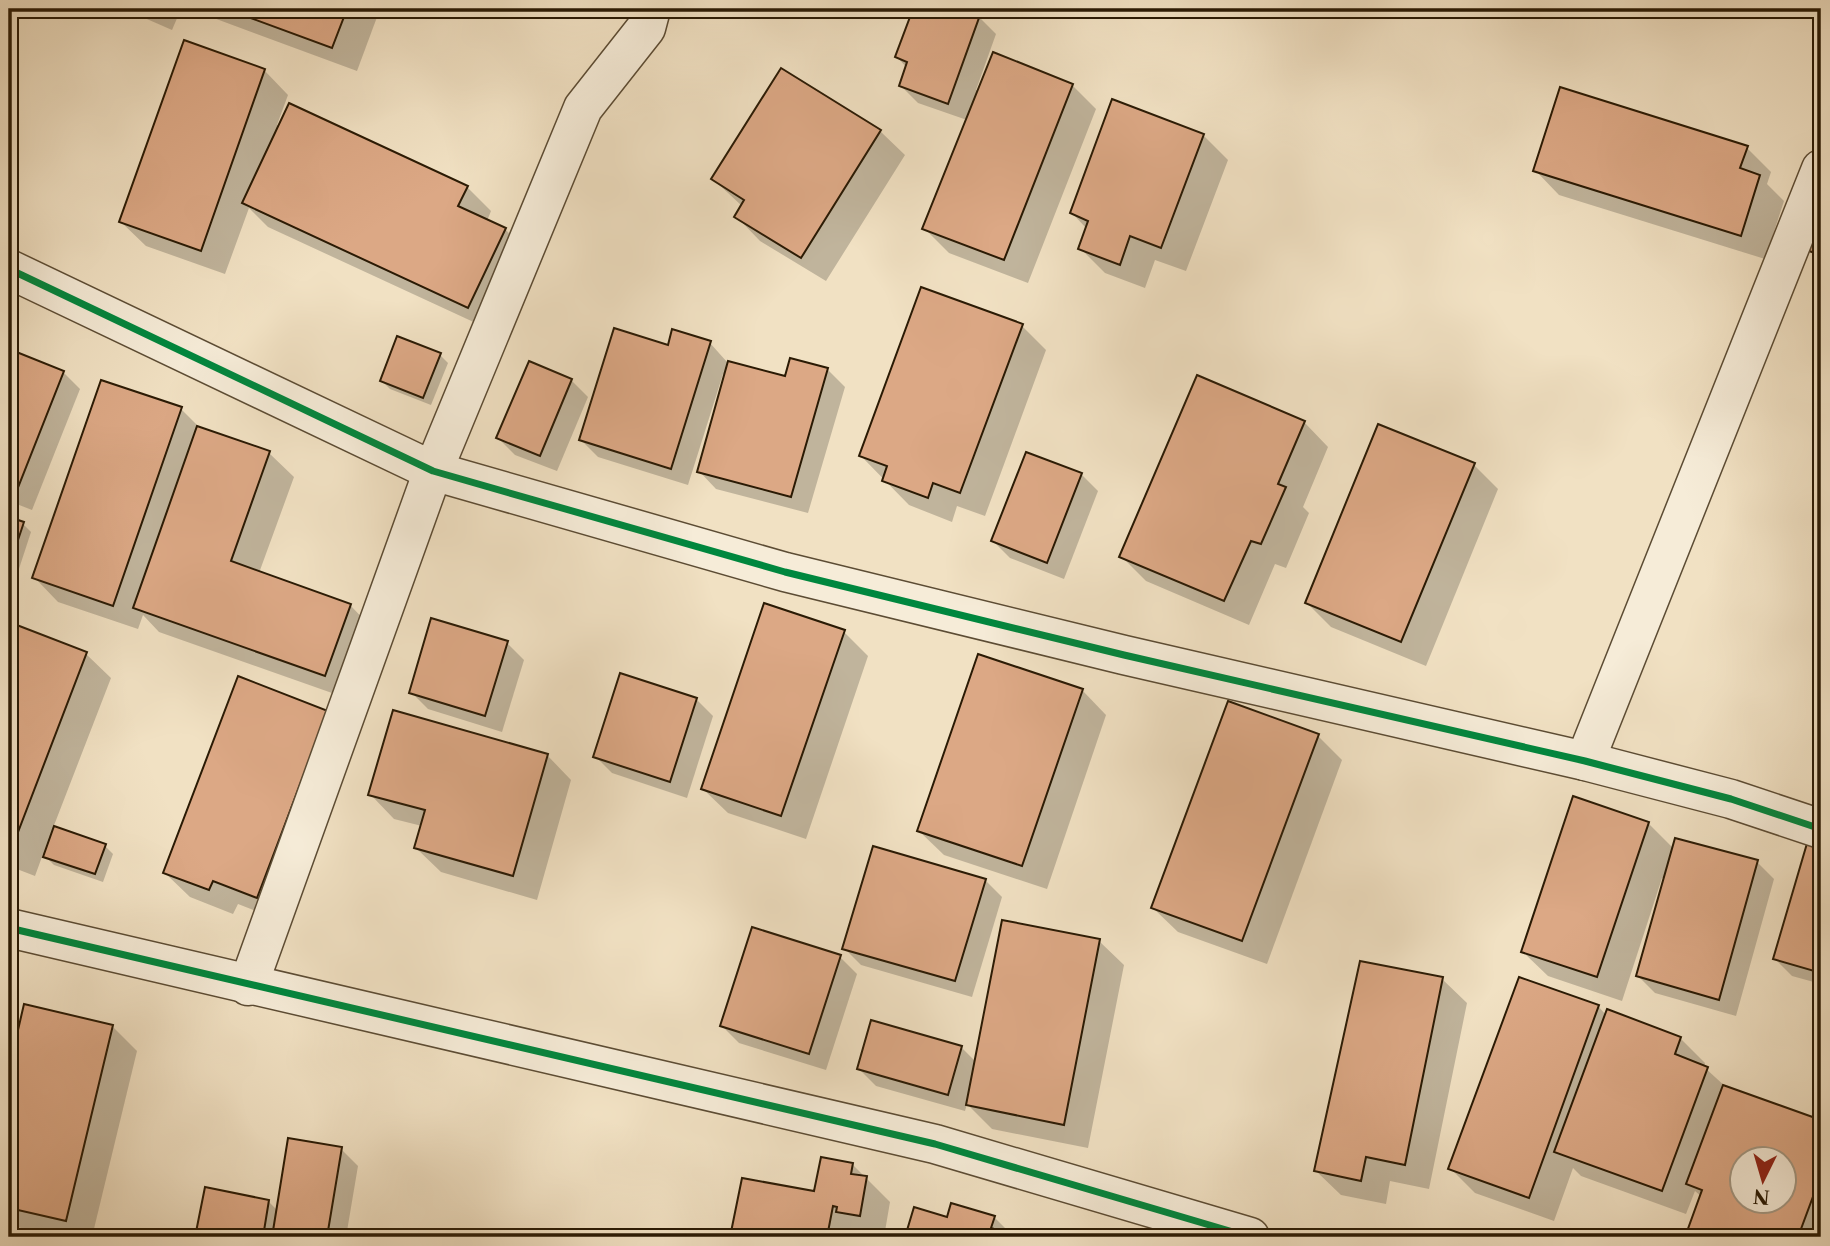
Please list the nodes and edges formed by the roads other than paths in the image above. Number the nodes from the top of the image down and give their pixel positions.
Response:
1 (651, 9) edge
2 (1821, 169) edge
3 (9, 269) edge
4 (433, 471) junction
5 (1585, 761) junction
6 (1821, 829) edge
7 (9, 928) edge
8 (248, 986) junction
9 (1250, 1237) edge

1 - 4 street
2 - 5 street
3 - 4 street
4 - 5 street
4 - 8 street
5 - 6 street
7 - 8 street
8 - 9 street

